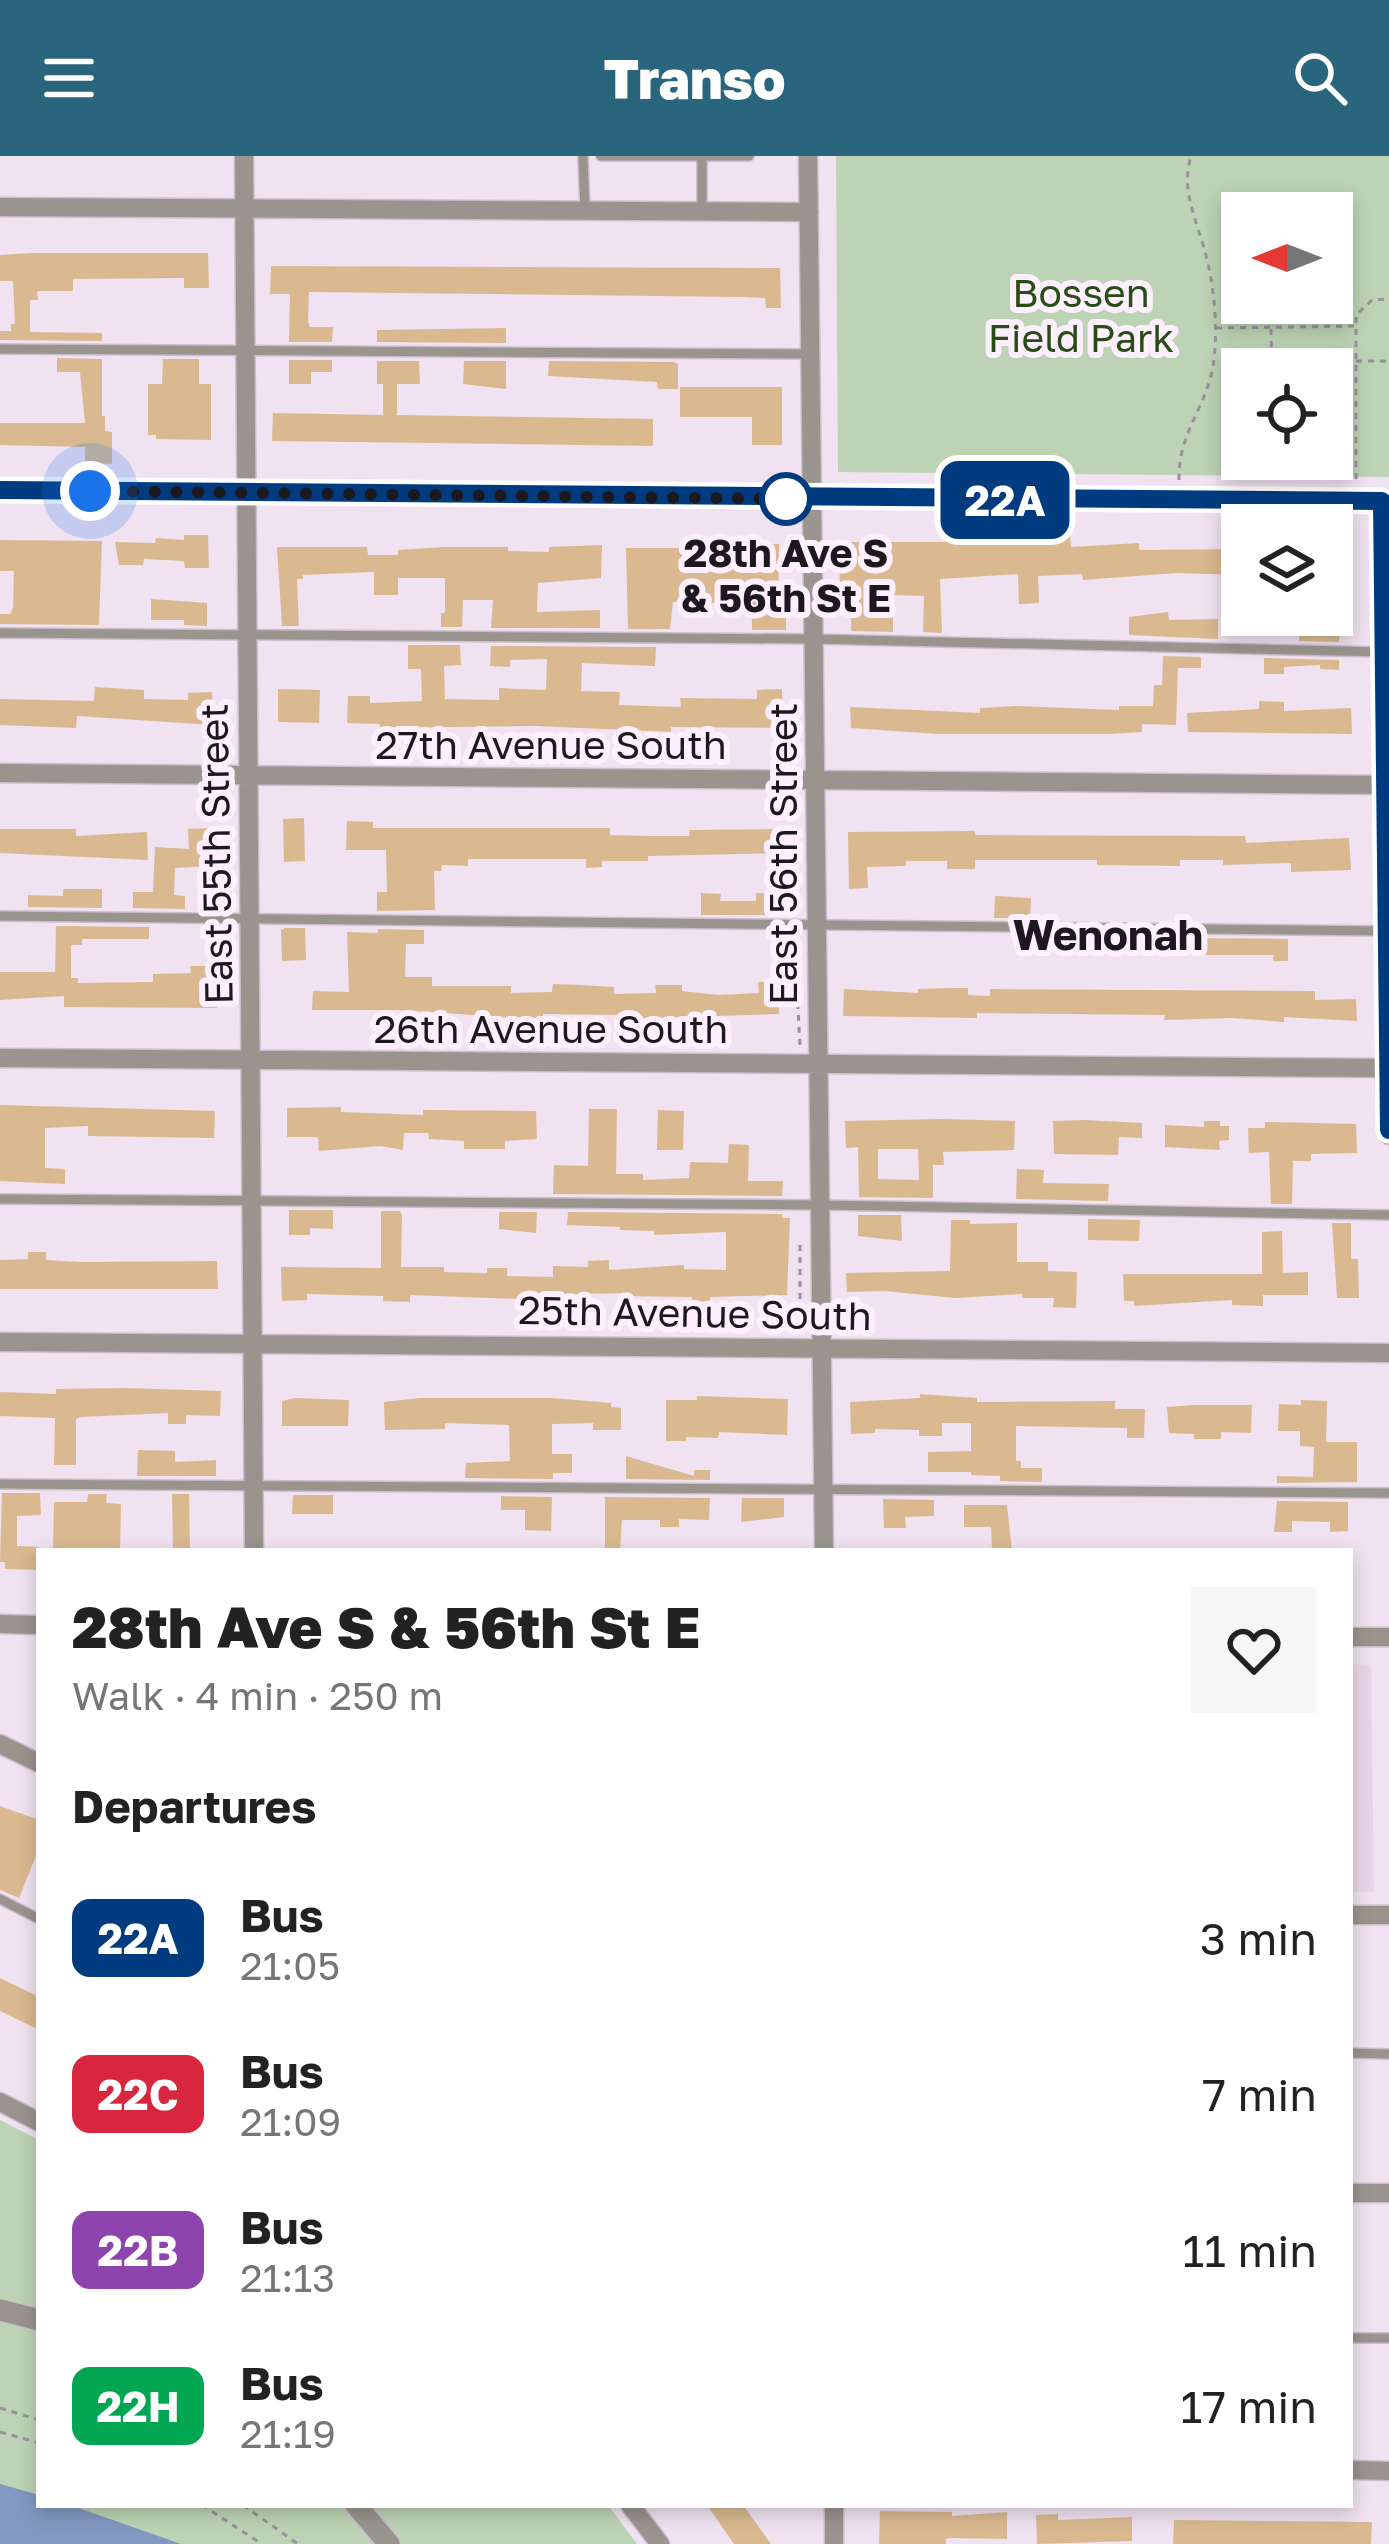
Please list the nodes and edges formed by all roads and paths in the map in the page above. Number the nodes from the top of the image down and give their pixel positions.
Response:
1 (244, 156) edge
2 (583, 156) edge
3 (601, 156) edge
4 (749, 156) edge
5 (808, 156) edge
6 (1191, 156) edge
7 (702, 157) edge
8 (0, 207) edge
9 (245, 208) junction
10 (585, 209) junction
11 (702, 211) junction
12 (809, 212) junction
13 (1389, 299) edge
14 (1355, 326) junction
15 (1271, 327) junction
16 (1214, 328) junction
17 (1272, 348) edge
18 (0, 350) edge
19 (245, 350) junction
20 (811, 354) junction
21 (1389, 361) edge
22 (1355, 362) junction
23 (1355, 479) dead end
24 (1179, 481) dead end
25 (0, 490) edge
26 (245, 492) junction
27 (811, 499) junction
28 (1385, 501) edge
29 (0, 633) edge
30 (246, 634) junction
31 (814, 639) junction
32 (1386, 652) edge
33 (0, 773) edge
34 (248, 775) junction
35 (817, 780) junction
36 (1387, 785) edge
37 (0, 916) edge
38 (250, 918) junction
39 (817, 925) junction
40 (1388, 931) edge
41 (0, 1058) edge
42 (252, 1060) junction
43 (819, 1064) junction
44 (1389, 1068) edge
45 (1389, 1135) edge
46 (0, 1199) edge
47 (253, 1201) junction
48 (822, 1204) junction
49 (1389, 1215) edge
50 (0, 1342) edge
51 (254, 1342) junction
52 (821, 1347) junction
53 (1389, 1354) edge
54 (0, 1484) edge
55 (254, 1485) junction
56 (824, 1491) junction
57 (1389, 1492) edge
58 (254, 1548) edge
59 (824, 1548) edge
60 (0, 1624) edge
61 (36, 1624) edge
62 (1353, 1637) edge
63 (1389, 1637) edge
64 (0, 1744) edge
65 (36, 1762) edge
66 (0, 1899) edge
67 (1353, 1915) edge
68 (1389, 1915) edge
69 (36, 1917) edge
70 (1353, 2053) edge
71 (1389, 2054) edge
72 (0, 2102) edge
73 (36, 2120) edge
74 (1353, 2193) edge
75 (1389, 2193) edge
76 (0, 2309) edge
77 (36, 2319) edge
78 (1353, 2338) edge
79 (1389, 2338) edge
80 (0, 2408) edge
81 (36, 2419) edge
82 (0, 2432) edge
83 (36, 2442) edge
84 (1353, 2470) edge
85 (1389, 2471) edge
86 (207, 2508) edge
87 (247, 2508) edge
88 (359, 2508) edge
89 (632, 2508) edge
90 (834, 2508) edge
91 (262, 2544) edge
92 (298, 2544) edge
93 (389, 2544) edge
94 (660, 2544) edge
95 (834, 2544) edge

1 - 9 street, East 55th Street
2 - 10 lane
3 - 7 lane
4 - 7 lane
5 - 12 street, East 56th Street
6 - 16 path
7 - 11 lane
8 - 9 street
9 - 10 street
9 - 19 street, East 55th Street
10 - 11 street
11 - 12 street
12 - 20 street, East 56th Street
13 - 14 path
14 - 15 path
14 - 22 path
15 - 16 path
15 - 17 path
16 - 24 path
18 - 19 lane
19 - 20 lane
19 - 26 street, East 55th Street
20 - 27 street, East 56th Street
21 - 22 path
22 - 23 path
25 - 26 street
26 - 27 street
26 - 30 street, East 55th Street
27 - 28 street
27 - 31 street, East 56th Street
28 - 32 street
29 - 30 lane
30 - 31 lane
30 - 34 street, East 55th Street
31 - 32 lane
31 - 35 street, East 56th Street
32 - 36 street
33 - 34 street, 27th Avenue South
34 - 35 street, 27th Avenue South
34 - 38 street, East 55th Street
35 - 36 street, 27th Avenue South
35 - 39 street, East 56th Street
36 - 40 street
37 - 38 lane
38 - 39 lane
38 - 42 street, East 55th Street
39 - 40 lane
39 - 43 street, East 56th Street
40 - 44 street
41 - 42 street, 26th Avenue South
42 - 43 street, 26th Avenue South
42 - 47 street, East 55th Street
43 - 44 street, 26th Avenue South
43 - 48 street, East 56th Street
44 - 45 street
46 - 47 lane
47 - 48 lane
47 - 51 street, East 55th Street
48 - 49 lane
48 - 52 street, East 56th Street
50 - 51 street, 25th Avenue South
51 - 52 street, 25th Avenue South
51 - 55 street, East 55th Street
52 - 53 street, 25th Avenue South
52 - 56 street, East 56th Street
54 - 55 lane
55 - 56 lane
55 - 58 street, East 55th Street
56 - 57 lane
56 - 59 street, East 56th Street
60 - 61 street
62 - 63 street
64 - 65 street
66 - 69 lane
67 - 68 street
70 - 71 lane
72 - 73 street
74 - 75 street
76 - 77 street
78 - 79 lane
80 - 81 path
82 - 83 path
84 - 85 street
86 - 91 path
87 - 92 path
88 - 93 street
89 - 94 street
90 - 95 street

